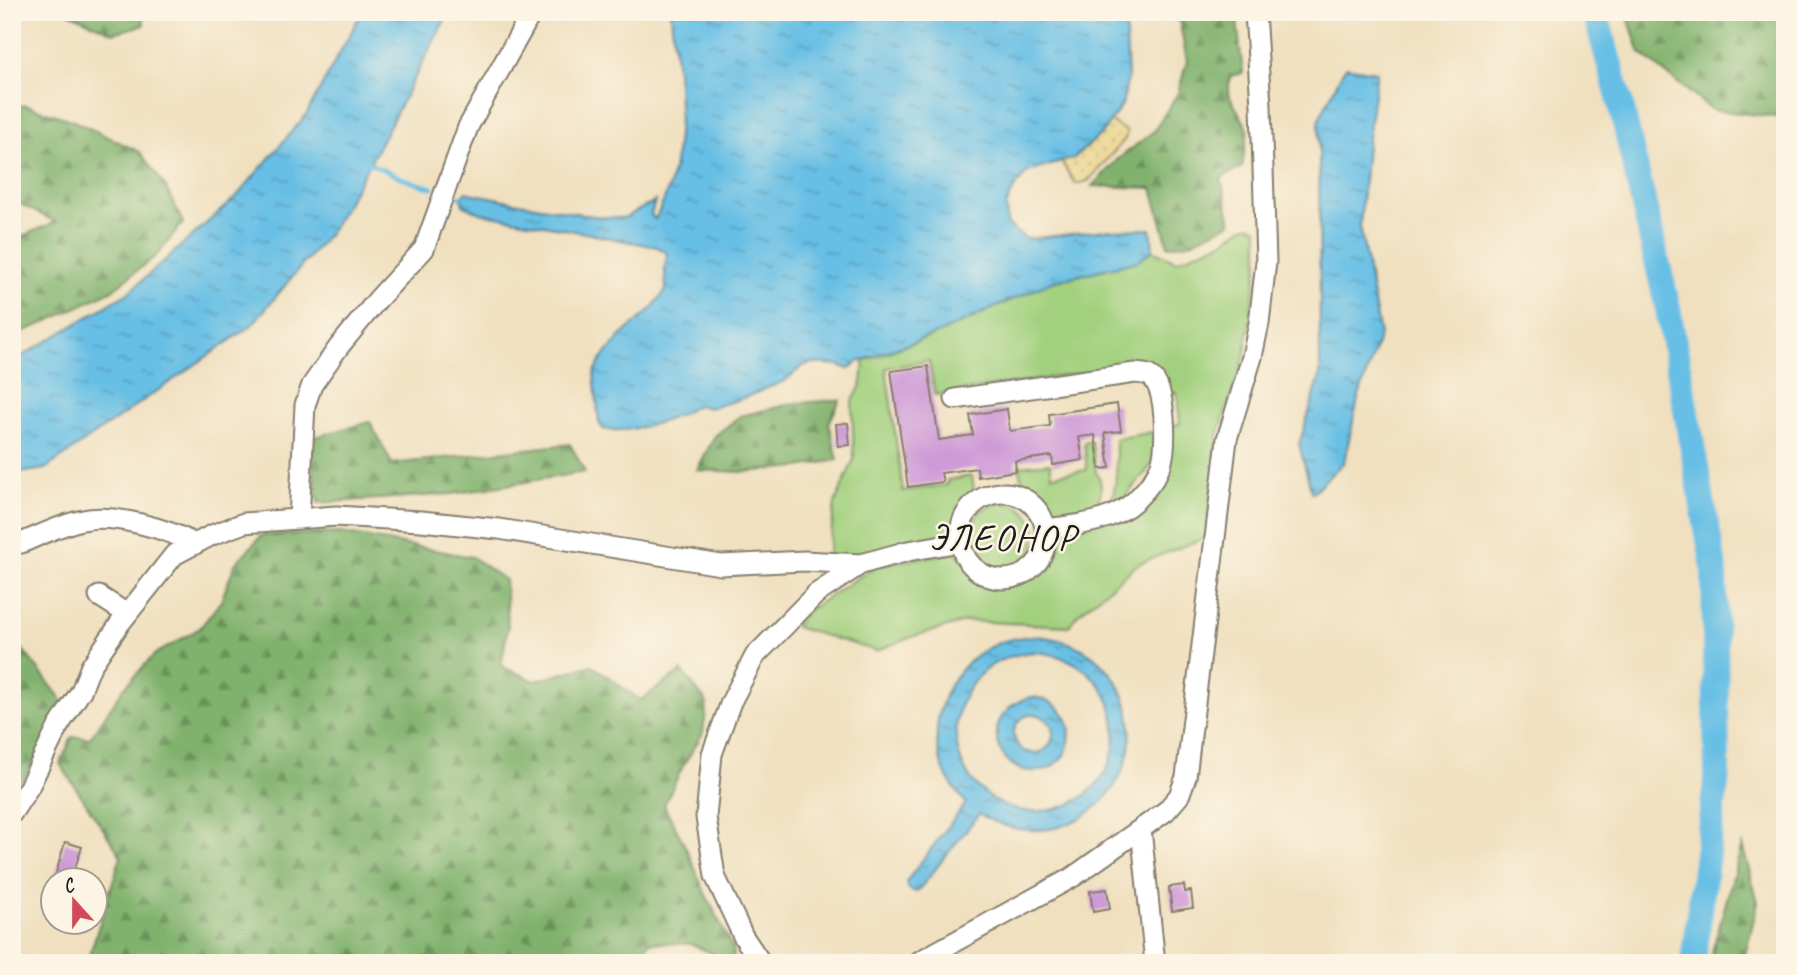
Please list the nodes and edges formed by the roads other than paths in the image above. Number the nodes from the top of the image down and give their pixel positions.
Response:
1 (532, 12) edge
2 (1255, 12) edge
3 (955, 399) dead end
4 (299, 519) junction
5 (1045, 529) junction
6 (960, 542) junction
7 (12, 544) edge
8 (195, 544) junction
9 (861, 564) junction
10 (99, 596) dead end
11 (127, 614) junction
12 (12, 813) edge
13 (1141, 829) junction
14 (761, 963) edge
15 (916, 963) edge
16 (1155, 963) edge

1 - 4 lane
2 - 13 lane
3 - 5 lane
4 - 8 lane
4 - 9 lane
5 - 6 lane
5 - 6 lane
6 - 9 lane
7 - 8 lane
8 - 11 lane
9 - 14 lane
10 - 11 lane
11 - 12 lane
13 - 15 lane
13 - 16 lane

